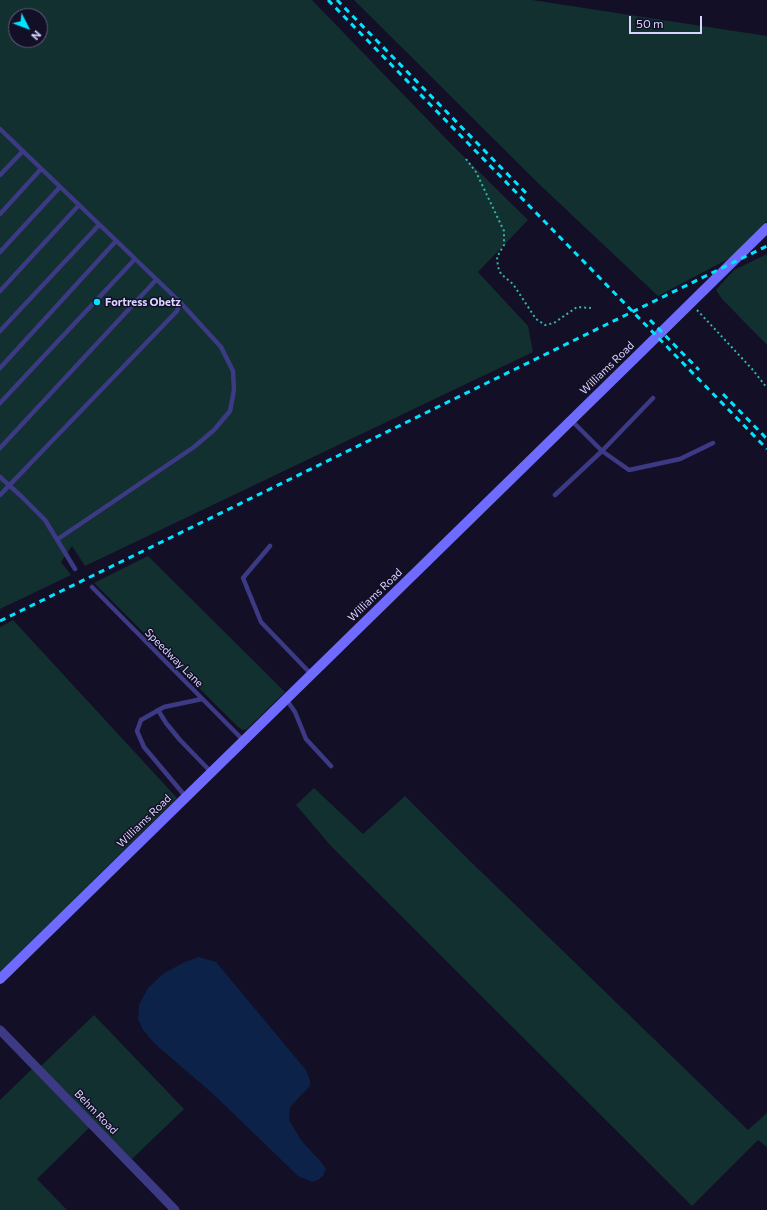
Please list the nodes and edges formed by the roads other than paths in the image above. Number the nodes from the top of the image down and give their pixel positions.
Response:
1 (0, 129) edge
2 (23, 151) junction
3 (41, 169) junction
4 (0, 175) edge
5 (60, 187) junction
6 (79, 205) junction
7 (0, 214) edge
8 (99, 225) junction
9 (767, 228) edge
10 (116, 241) junction
11 (0, 252) edge
12 (135, 259) junction
13 (156, 280) junction
14 (0, 291) edge
15 (180, 302) junction
16 (0, 331) edge
17 (0, 368) edge
18 (653, 398) dead end
19 (0, 403) edge
20 (571, 420) junction
21 (712, 443) dead end
22 (0, 448) edge
23 (602, 451) junction
24 (0, 477) edge
25 (9, 486) junction
26 (0, 495) edge
27 (555, 495) dead end
28 (58, 539) junction
29 (270, 546) dead end
30 (75, 569) dead end
31 (92, 587) dead end
32 (310, 674) junction
33 (202, 699) junction
34 (286, 699) junction
35 (158, 710) junction
36 (244, 741) junction
37 (331, 766) dead end
38 (212, 772) junction
39 (186, 797) junction
40 (0, 979) edge
41 (0, 1030) edge
42 (175, 1210) edge

1 - 2 lane
2 - 3 lane
2 - 4 lane
3 - 5 lane
3 - 7 lane
5 - 6 lane
5 - 11 lane
6 - 8 lane
6 - 14 lane
8 - 10 lane
8 - 16 lane
9 - 20 main road, Williams Road
10 - 12 lane
10 - 17 lane
12 - 13 lane
12 - 19 lane
13 - 15 lane
13 - 22 lane
15 - 25 lane
15 - 28 lane
18 - 23 lane
20 - 23 lane
20 - 32 main road, Williams Road
21 - 23 lane
23 - 27 lane
24 - 25 lane
25 - 26 lane
25 - 28 lane
28 - 30 lane
29 - 32 lane
31 - 33 lane, Speedway Lane
32 - 34 main road, Williams Road
33 - 35 lane
33 - 36 lane, Speedway Lane
34 - 36 main road, Williams Road
34 - 37 lane
35 - 38 lane
35 - 39 lane
36 - 38 main road, Williams Road
38 - 39 main road, Williams Road
39 - 40 main road, Williams Road
41 - 42 street, Behm Road

